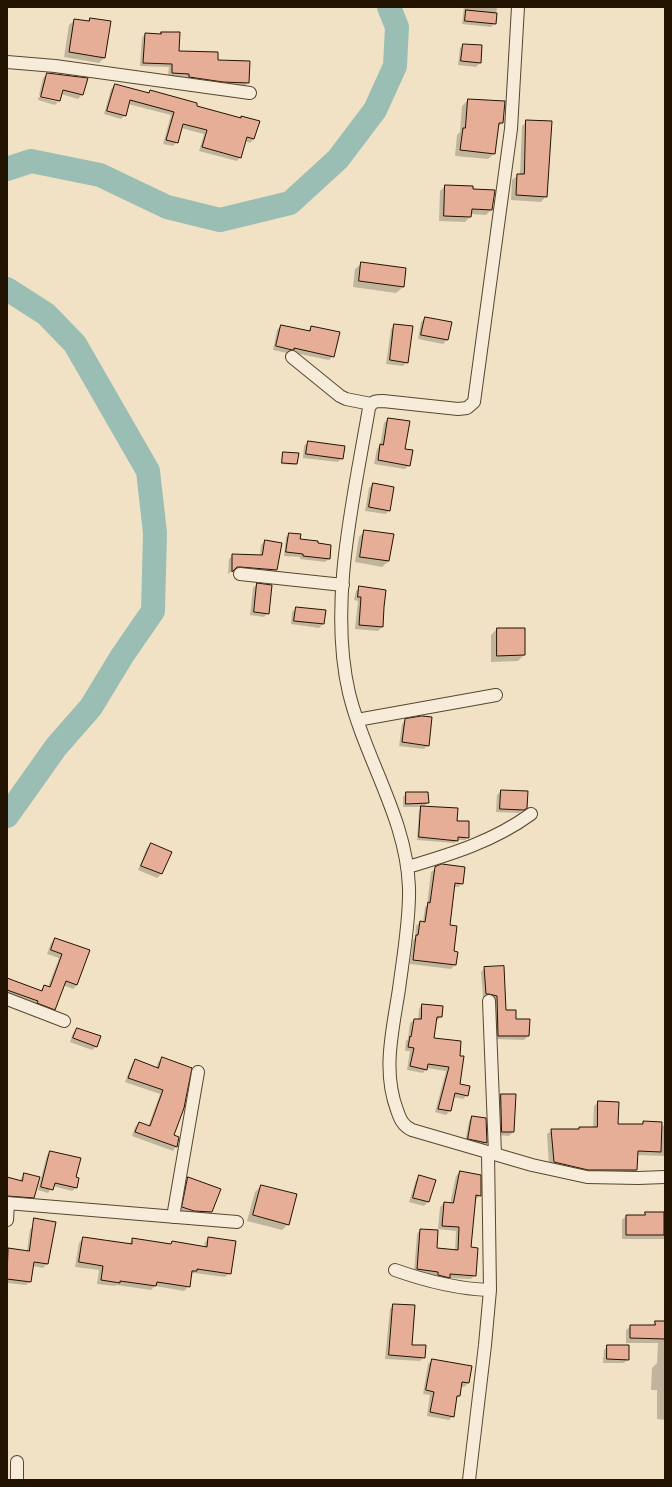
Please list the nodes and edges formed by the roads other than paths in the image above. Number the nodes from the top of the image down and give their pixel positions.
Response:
1 (518, 7) edge
2 (7, 62) edge
3 (250, 93) dead end
4 (292, 357) dead end
5 (371, 404) junction
6 (240, 574) dead end
7 (343, 585) junction
8 (496, 695) dead end
9 (357, 720) junction
10 (531, 814) dead end
11 (408, 867) junction
12 (7, 999) edge
13 (489, 1001) dead end
14 (64, 1021) dead end
15 (198, 1072) dead end
16 (491, 1153) junction
17 (665, 1177) edge
18 (8, 1203) edge
19 (173, 1217) junction
20 (7, 1220) edge
21 (237, 1222) dead end
22 (395, 1270) dead end
23 (490, 1290) junction
24 (17, 1462) dead end
25 (17, 1480) edge
26 (469, 1480) edge

1 - 5 street
2 - 3 street
4 - 5 street
5 - 7 street
6 - 7 street
7 - 9 street
8 - 9 street
9 - 11 street
10 - 11 street
11 - 16 street
12 - 14 street
13 - 16 street
15 - 19 street
16 - 17 street
16 - 23 street
18 - 19 street
18 - 20 street
19 - 21 street
22 - 23 street
23 - 26 street
24 - 25 street

